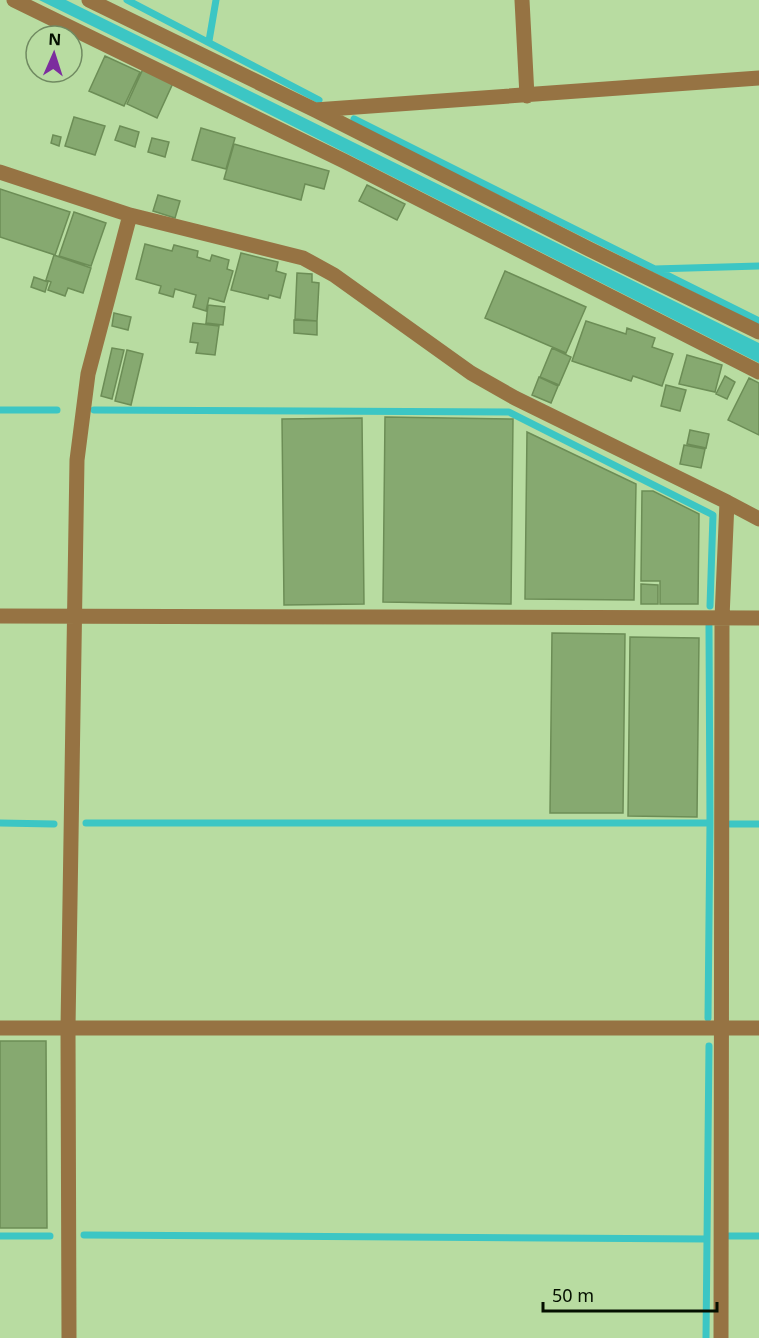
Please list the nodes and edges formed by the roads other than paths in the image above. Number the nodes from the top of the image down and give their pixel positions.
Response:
1 (14, 0) edge
2 (89, 0) edge
3 (522, 0) edge
4 (759, 78) edge
5 (527, 96) junction
6 (315, 110) junction
7 (0, 172) edge
8 (130, 215) junction
9 (759, 332) edge
10 (759, 372) edge
11 (727, 502) junction
12 (759, 519) edge
13 (0, 616) edge
14 (74, 617) junction
15 (722, 618) junction
16 (759, 618) edge
17 (0, 1028) edge
18 (68, 1028) junction
19 (722, 1028) junction
20 (759, 1028) edge
21 (69, 1338) edge
22 (721, 1338) edge

1 - 10 street
2 - 6 street
3 - 5 street
4 - 5 street
5 - 6 street
6 - 9 street
7 - 8 street
8 - 11 street
8 - 14 street
11 - 12 street
11 - 15 street
13 - 14 street
14 - 15 street
14 - 18 street
15 - 16 street
15 - 19 street
17 - 18 street
18 - 19 street
18 - 21 street
19 - 20 street
19 - 22 street

